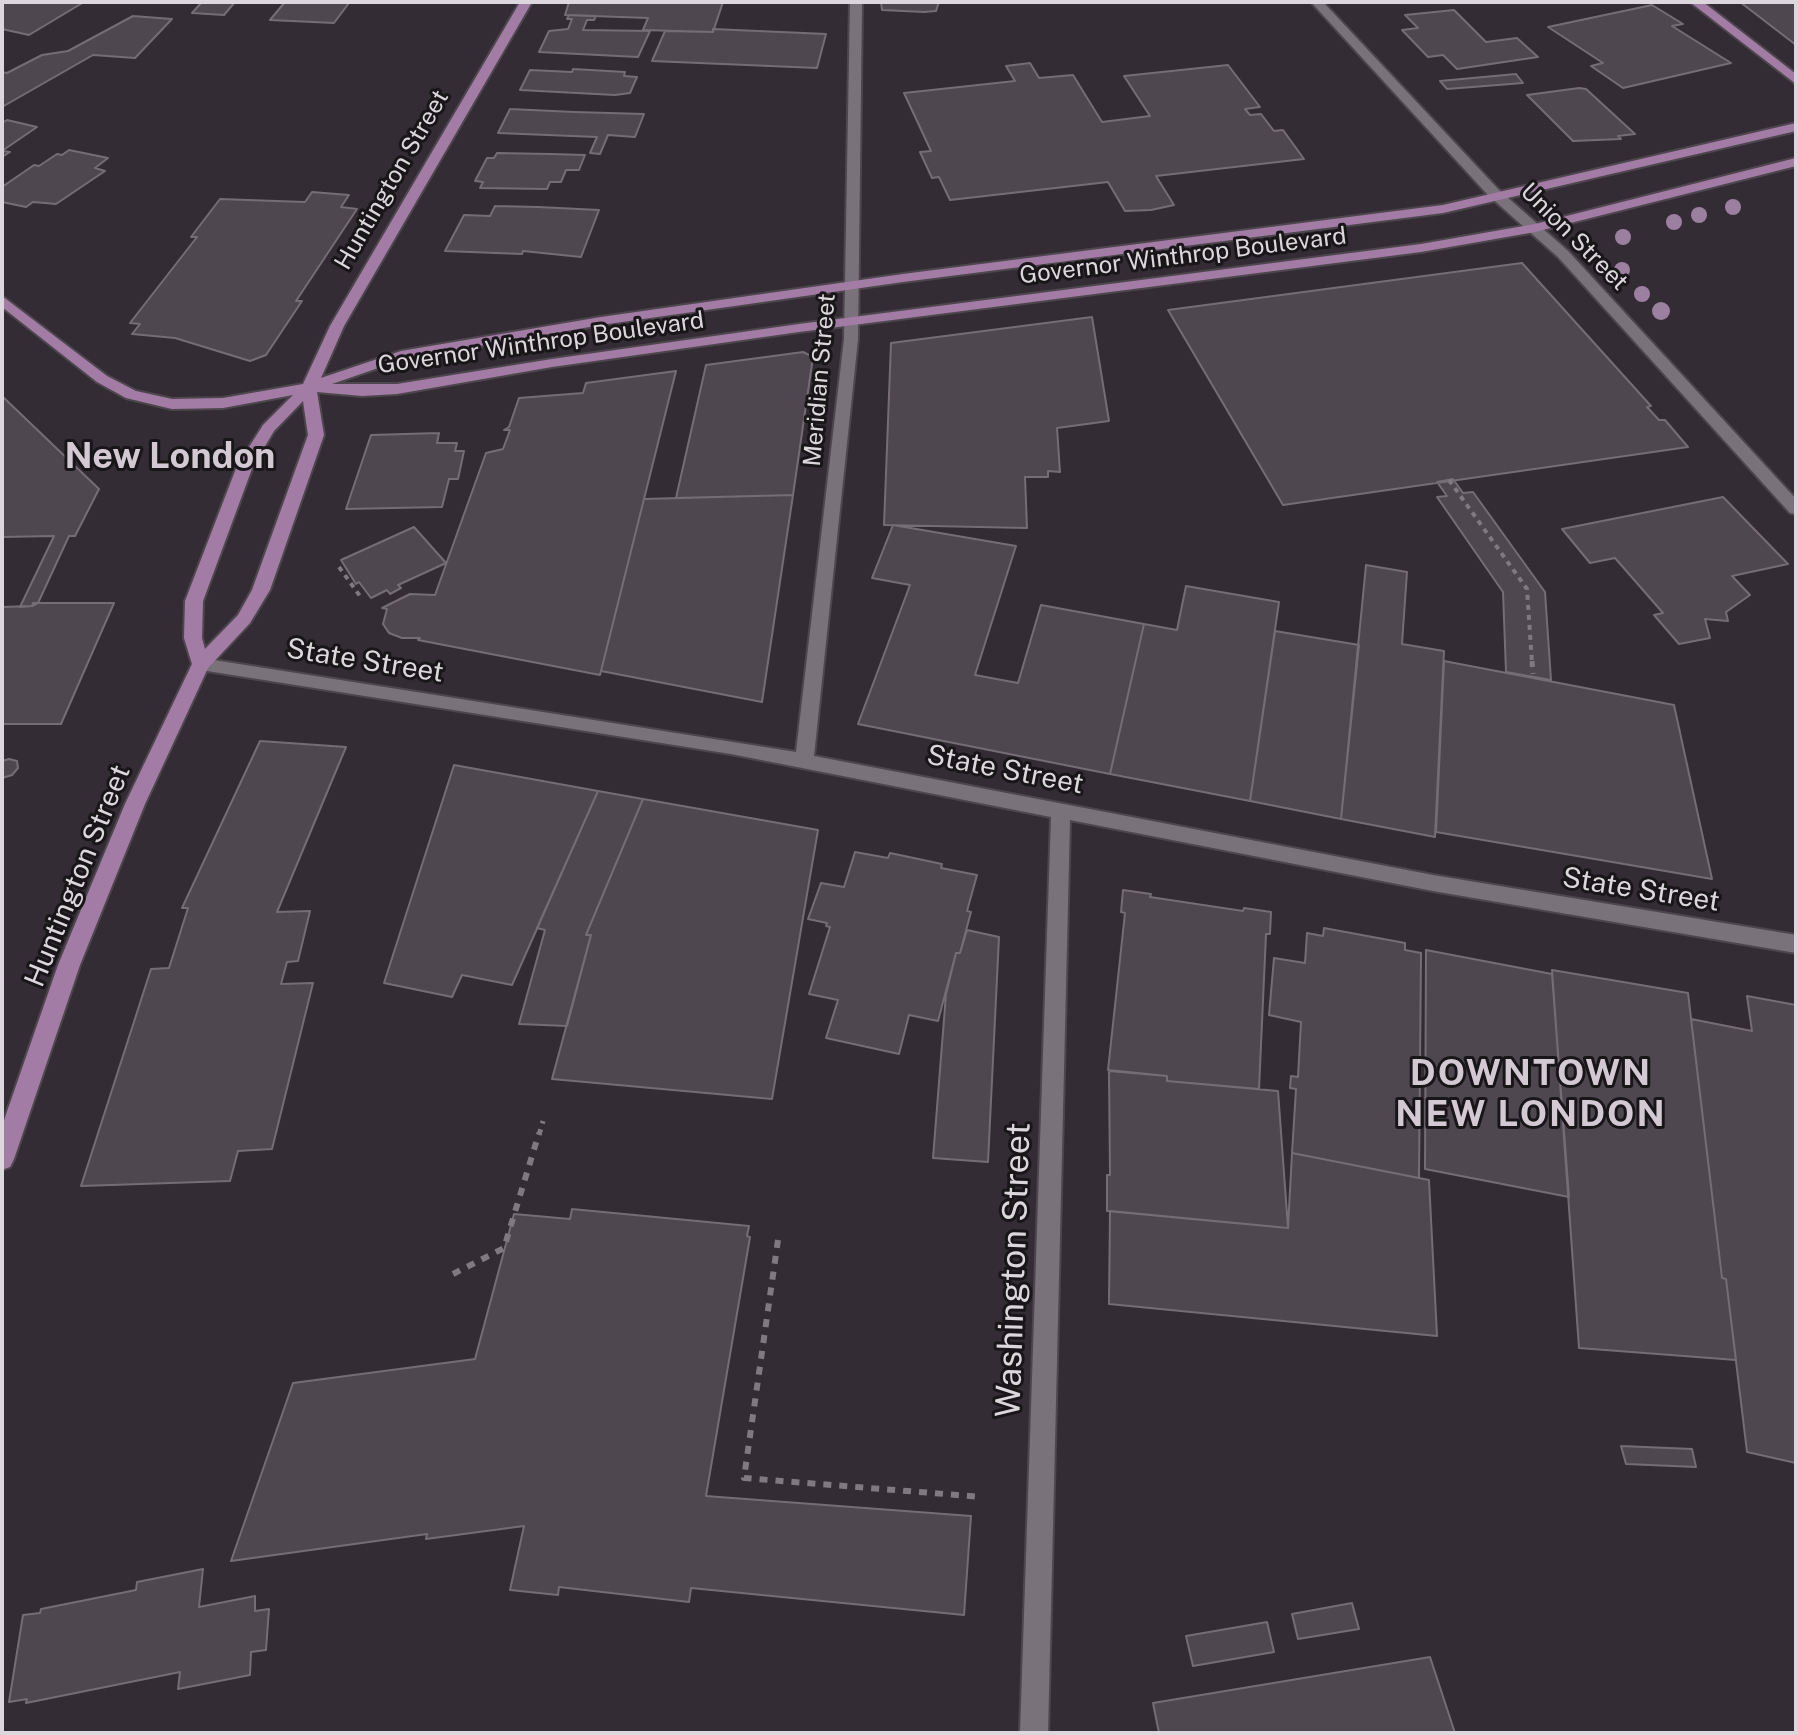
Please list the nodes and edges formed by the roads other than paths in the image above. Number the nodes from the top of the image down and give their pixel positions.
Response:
1 (526, 2) edge
2 (856, 2) edge
3 (1317, 2) edge
4 (1696, 2) edge
5 (1796, 80) edge
6 (1796, 127) edge
7 (1796, 162) edge
8 (1499, 196) junction
9 (1535, 228) junction
10 (852, 285) junction
11 (2, 301) edge
12 (852, 321) junction
13 (309, 387) junction
14 (1796, 509) edge
15 (201, 664) junction
16 (804, 761) junction
17 (1061, 810) junction
18 (1796, 944) edge
19 (2, 1159) edge
20 (1034, 1733) edge

1 - 13 main road, Huntington Street
2 - 10 street, Meridian Street
3 - 8 street, Union Street
4 - 5 main road
6 - 8 main road, Governor Winthrop Boulevard
7 - 9 main road, Governor Winthrop Boulevard
8 - 9 street, Union Street
8 - 10 main road, Governor Winthrop Boulevard
9 - 12 main road, Governor Winthrop Boulevard
9 - 14 street, Union Street
10 - 12 street, Meridian Street
10 - 13 main road, Governor Winthrop Boulevard
11 - 13 main road
12 - 13 main road, Governor Winthrop Boulevard
12 - 16 street, Meridian Street
13 - 15 main road, Huntington Street
13 - 15 main road, Huntington Street
15 - 16 street, State Street
15 - 19 main road, Huntington Street
16 - 17 street, State Street
17 - 18 street, State Street
17 - 20 street, Washington Street

